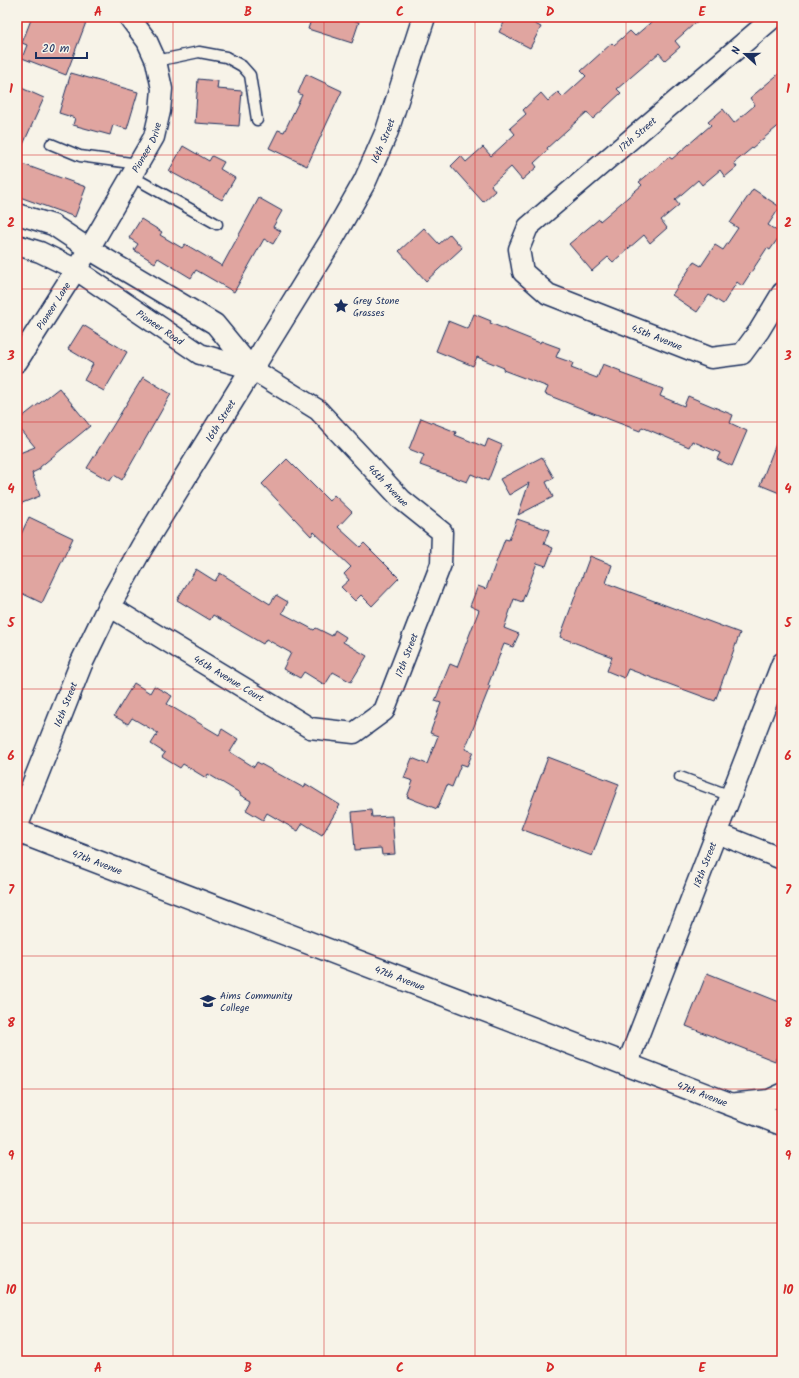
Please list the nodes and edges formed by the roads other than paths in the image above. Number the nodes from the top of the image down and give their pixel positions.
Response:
1 (130, 17) edge
2 (424, 17) edge
3 (774, 17) edge
4 (156, 62) junction
5 (257, 120) dead end
6 (51, 144) dead end
7 (135, 170) junction
8 (17, 214) edge
9 (217, 224) dead end
10 (17, 245) edge
11 (89, 249) junction
12 (521, 261) joint
13 (75, 269) junction
14 (782, 293) edge
15 (17, 362) edge
16 (252, 369) junction
17 (318, 410) joint
18 (441, 564) joint
19 (109, 606) junction
20 (782, 663) edge
21 (354, 733) joint
22 (680, 777) dead end
23 (731, 796) junction
24 (17, 825) edge
25 (17, 831) edge
26 (716, 833) junction
27 (782, 859) edge
28 (627, 1065) junction
29 (782, 1094) edge
30 (728, 1104) junction
31 (782, 1124) edge

1 - 4 street, Pioneer Drive
2 - 16 main road, 16th Street
3 - 12 street, 17th Street
4 - 5 lane
4 - 7 street, Pioneer Drive
6 - 7 lane
7 - 9 lane
7 - 11 street, Pioneer Drive
8 - 11 street, Pioneer Road
10 - 13 street, Pioneer Road
11 - 13 street, Pioneer Drive
11 - 16 street, Pioneer Road
12 - 14 street, 45th Avenue
13 - 15 street, Pioneer Lane
13 - 16 street, Pioneer Road
16 - 17 street, Pioneer Road
16 - 19 main road, 16th Street
17 - 18 street, 46th Avenue
18 - 21 street, 17th Street
19 - 21 street, 46th Avenue Court
19 - 24 main road, 16th Street
20 - 23 street, 18th Street
22 - 23 lane
23 - 26 street, 18th Street
25 - 28 main road, 47th Avenue
26 - 27 street
26 - 28 street, 18th Street
28 - 30 main road, 47th Avenue
29 - 30 street
30 - 31 main road, 47th Avenue

